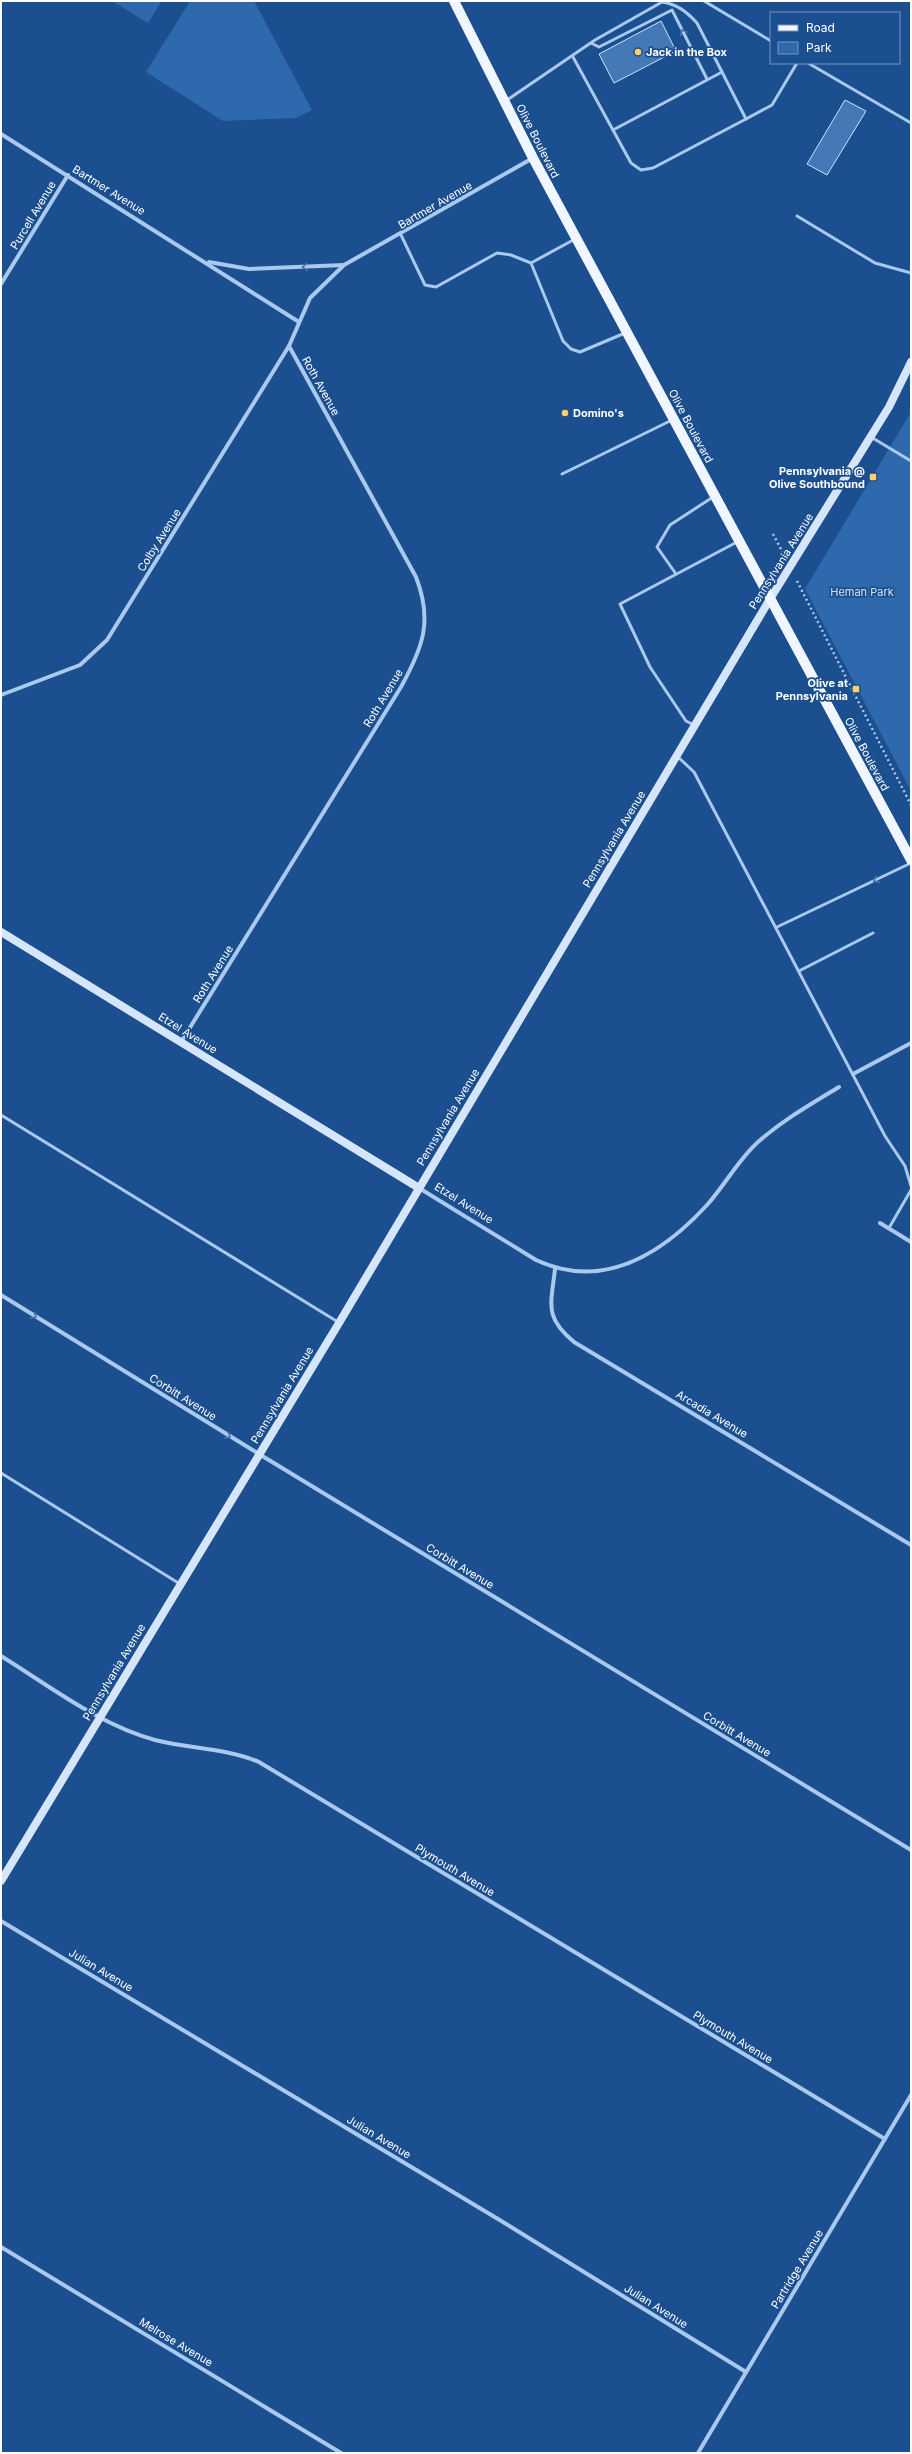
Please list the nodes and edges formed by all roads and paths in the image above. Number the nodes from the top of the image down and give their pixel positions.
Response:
1 (454, 1) edge
2 (704, 1) edge
3 (770, 40) edge
4 (591, 43) junction
5 (573, 57) junction
6 (796, 64) edge
7 (810, 64) edge
8 (722, 72) junction
9 (707, 79) junction
10 (505, 101) junction
11 (746, 119) junction
12 (911, 123) edge
13 (613, 130) junction
14 (1, 134) edge
15 (533, 158) junction
16 (68, 175) junction
17 (797, 216) dead end
18 (401, 235) junction
19 (576, 238) junction
20 (207, 262) junction
21 (531, 263) junction
22 (344, 265) junction
23 (911, 273) edge
24 (1, 284) edge
25 (299, 322) junction
26 (627, 332) junction
27 (289, 346) junction
28 (911, 362) edge
29 (673, 419) junction
30 (871, 437) junction
31 (911, 462) edge
32 (562, 474) dead end
33 (715, 496) junction
34 (773, 534) dead end
35 (739, 541) junction
36 (790, 566) junction
37 (676, 574) junction
38 (770, 599) junction
39 (1, 695) edge
40 (694, 725) junction
41 (676, 756) junction
42 (911, 805) edge
43 (911, 862) edge
44 (777, 927) junction
45 (1, 932) edge
46 (873, 933) dead end
47 (800, 971) junction
48 (181, 1042) junction
49 (911, 1043) edge
50 (853, 1074) junction
51 (839, 1087) dead end
52 (1, 1115) edge
53 (911, 1186) edge
54 (419, 1188) junction
55 (911, 1190) edge
56 (880, 1223) dead end
57 (888, 1228) junction
58 (911, 1242) edge
59 (555, 1269) junction
60 (1, 1295) edge
61 (338, 1323) junction
62 (258, 1454) junction
63 (1, 1473) edge
64 (911, 1545) edge
65 (180, 1584) junction
66 (1, 1656) edge
67 (100, 1717) junction
68 (911, 1850) edge
69 (1, 1881) edge
70 (1, 1921) edge
71 (911, 2095) edge
72 (885, 2139) junction
73 (1, 2247) edge
74 (746, 2372) junction
75 (341, 2453) edge
76 (698, 2453) edge

1 - 10 main road, Olive Boulevard
2 - 3 lane
4 - 5 lane
4 - 8 lane
9 -> 4 lane
5 - 10 lane
5 - 13 lane
6 - 11 lane
7 - 12 lane
8 - 9 lane
8 - 11 lane
9 - 13 lane
10 - 15 main road, Olive Boulevard
11 - 13 lane
14 - 16 street, Bartmer Avenue
15 - 18 street, Bartmer Avenue
15 - 19 main road, Olive Boulevard
16 - 20 street, Bartmer Avenue
16 - 24 street, Purcell Avenue
17 - 23 lane
18 - 21 lane
18 - 22 street, Bartmer Avenue
19 - 21 lane
19 - 26 main road, Olive Boulevard
22 -> 20 street, Bartmer Avenue
20 - 25 street, Bartmer Avenue
21 - 26 lane
22 - 25 street, Bartmer Avenue
25 - 27 street, Bartmer Avenue
26 - 29 main road, Olive Boulevard
27 - 39 street, Colby Avenue
27 - 48 street, Roth Avenue
28 - 30 street, Pennsylvania Avenue
29 - 32 lane
29 - 33 main road, Olive Boulevard
30 - 31 lane
30 - 36 street, Pennsylvania Avenue
33 - 35 main road, Olive Boulevard
33 - 37 lane
34 - 36 path
35 - 37 lane
35 - 38 main road, Olive Boulevard
36 - 38 street, Pennsylvania Avenue
36 - 42 path
37 - 40 lane
38 - 40 street, Pennsylvania Avenue
38 - 43 main road, Olive Boulevard
40 - 41 street, Pennsylvania Avenue
41 - 44 lane
41 - 54 street, Pennsylvania Avenue
43 -> 44 lane
44 - 47 lane
45 - 48 street, Etzel Avenue
46 - 47 lane
47 - 50 lane
48 - 54 street, Etzel Avenue
49 - 50 street
50 - 53 lane
51 - 59 street, Etzel Avenue
52 - 61 lane
54 - 59 street, Etzel Avenue
54 - 61 street, Pennsylvania Avenue
55 - 57 lane
56 - 57 street
57 - 58 street
59 - 64 street, Arcadia Avenue
60 -> 62 street, Corbitt Avenue
61 - 62 street, Pennsylvania Avenue
62 - 65 street, Pennsylvania Avenue
62 - 68 street, Corbitt Avenue
63 - 65 lane
65 - 67 street, Pennsylvania Avenue
66 - 67 street, Plymouth Avenue
67 - 69 street, Pennsylvania Avenue
67 - 72 street, Plymouth Avenue
70 - 74 street, Julian Avenue
71 - 72 street, Partridge Avenue
72 - 74 street, Partridge Avenue
73 - 75 street, Melrose Avenue
74 - 76 street, Partridge Avenue

